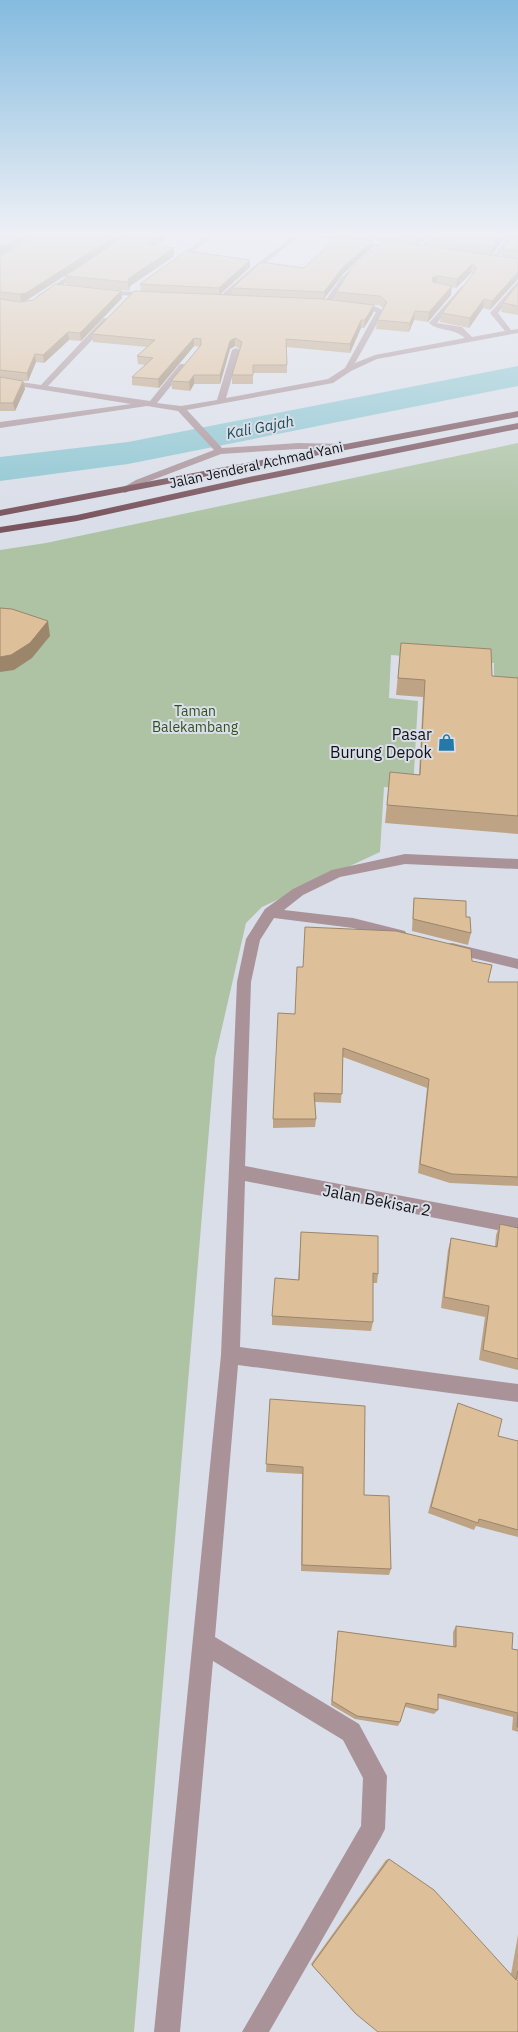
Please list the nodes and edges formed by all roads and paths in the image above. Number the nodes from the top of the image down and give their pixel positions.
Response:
1 (96, 331) edge
2 (369, 331) edge
3 (462, 331) edge
4 (514, 332) edge
5 (471, 340) junction
6 (236, 350) edge
7 (191, 358) edge
8 (348, 369) junction
9 (0, 381) edge
10 (42, 388) junction
11 (153, 403) junction
12 (220, 403) junction
13 (181, 408) junction
14 (518, 414) edge
15 (0, 425) edge
16 (518, 426) edge
17 (368, 442) junction
18 (347, 447) junction
19 (217, 448) junction
20 (380, 454) junction
21 (125, 490) junction
22 (0, 513) edge
23 (0, 530) edge
24 (518, 864) edge
25 (270, 913) junction
26 (411, 938) edge
27 (440, 945) edge
28 (518, 964) edge
29 (237, 1172) junction
30 (518, 1226) edge
31 (230, 1355) junction
32 (518, 1394) edge
33 (202, 1642) junction
34 (167, 2032) edge
35 (255, 2032) edge

1 - 10 street
2 - 8 street
3 - 5 street
4 - 5 street
5 - 8 street
6 - 12 street
7 - 11 street
8 - 12 street
9 - 10 street
10 - 11 street
11 - 13 street
11 - 15 street
12 - 13 street
13 - 19 street
14 - 17 main road, Jalan Jenderal Achmad Yani
16 - 20 main road, Jalan Jenderal Achmad Yani
17 - 18 main road, Jalan Jenderal Achmad Yani
17 - 20 main road
18 - 19 street
18 - 21 main road, Jalan Jenderal Achmad Yani
19 - 21 street
20 - 23 main road, Jalan Jenderal Achmad Yani
21 - 22 main road, Jalan Jenderal Achmad Yani
24 - 25 street
25 - 26 street
25 - 29 street
27 - 28 street
29 - 30 street, Jalan Bekisar 2
29 - 31 street
31 - 32 street
31 - 33 street
33 - 34 street
33 - 35 street

